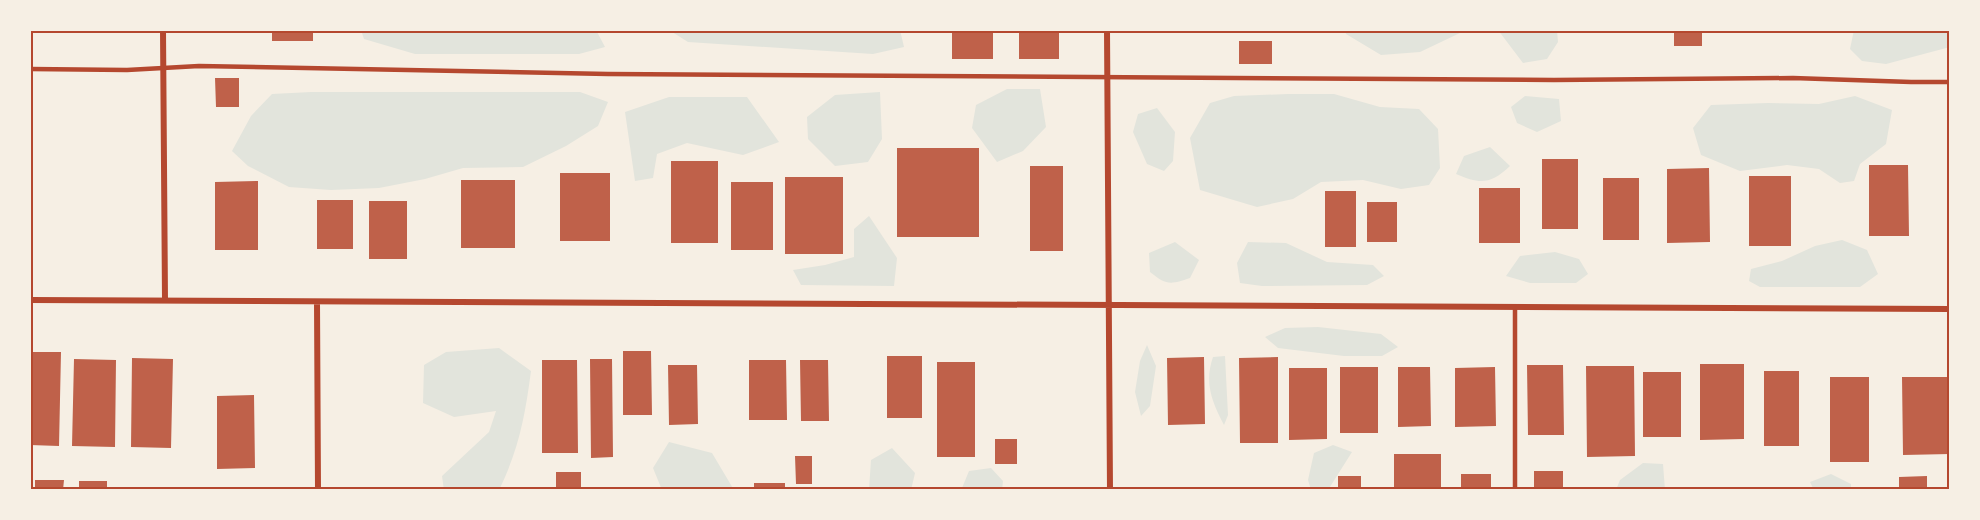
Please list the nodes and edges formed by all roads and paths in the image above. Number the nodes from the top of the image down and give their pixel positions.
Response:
1 (164, 30) edge
2 (1107, 30) edge
3 (164, 68) junction
4 (30, 69) edge
5 (1107, 78) junction
6 (1950, 82) edge
7 (30, 300) edge
8 (165, 300) junction
9 (317, 302) junction
10 (1109, 306) junction
11 (1515, 308) junction
12 (1950, 309) edge
13 (318, 490) edge
14 (1110, 490) edge
15 (1515, 490) edge

1 - 3 street
2 - 5 street
3 - 4 lane
3 - 5 lane
3 - 8 street
5 - 6 lane
5 - 10 street
7 - 8 street
8 - 9 street
9 - 10 street
9 - 13 street
10 - 11 street
10 - 14 street
11 - 12 street
11 - 15 lane

